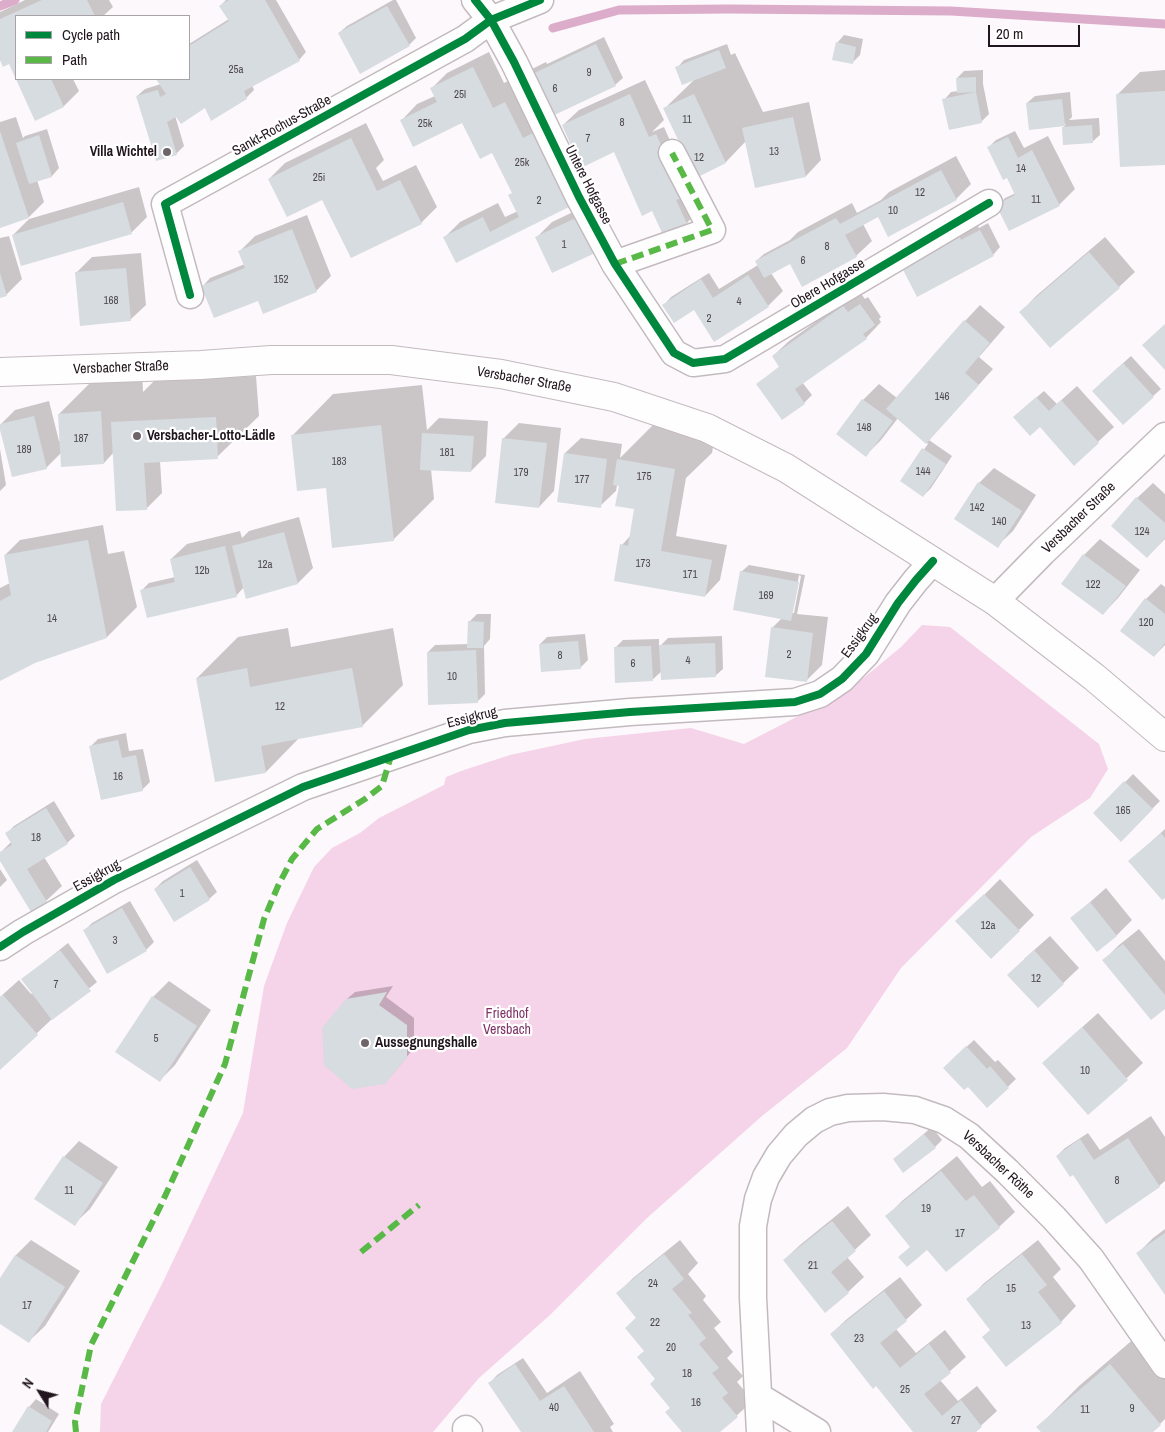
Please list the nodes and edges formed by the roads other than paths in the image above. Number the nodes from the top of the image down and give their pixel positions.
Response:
1 (475, 0) edge
2 (540, 0) edge
3 (491, 20) junction
4 (672, 152) dead end
5 (989, 203) dead end
6 (615, 264) junction
7 (190, 295) dead end
8 (674, 353) joint
9 (0, 372) edge
10 (1165, 436) edge
11 (933, 561) junction
12 (995, 601) junction
13 (1165, 737) edge
14 (0, 947) edge
15 (1165, 1365) edge
16 (758, 1396) junction
17 (760, 1432) edge
18 (817, 1432) edge

1 - 3 street, Untere Hofgasse
2 - 3 street
3 - 6 street, Untere Hofgasse
3 - 7 street, Sankt-Rochus-Straße
4 - 6 street
5 - 8 street, Obere Hofgasse
6 - 8 street, Untere Hofgasse
9 - 11 main road, Versbacher Straße
10 - 12 street, Versbacher Straße
11 - 12 main road, Versbacher Straße
11 - 14 street, Essigkrug
12 - 13 main road, Versbacher Straße
15 - 16 street, Versbacher Röthe
16 - 17 street, Versbacher Röthe
16 - 18 street

